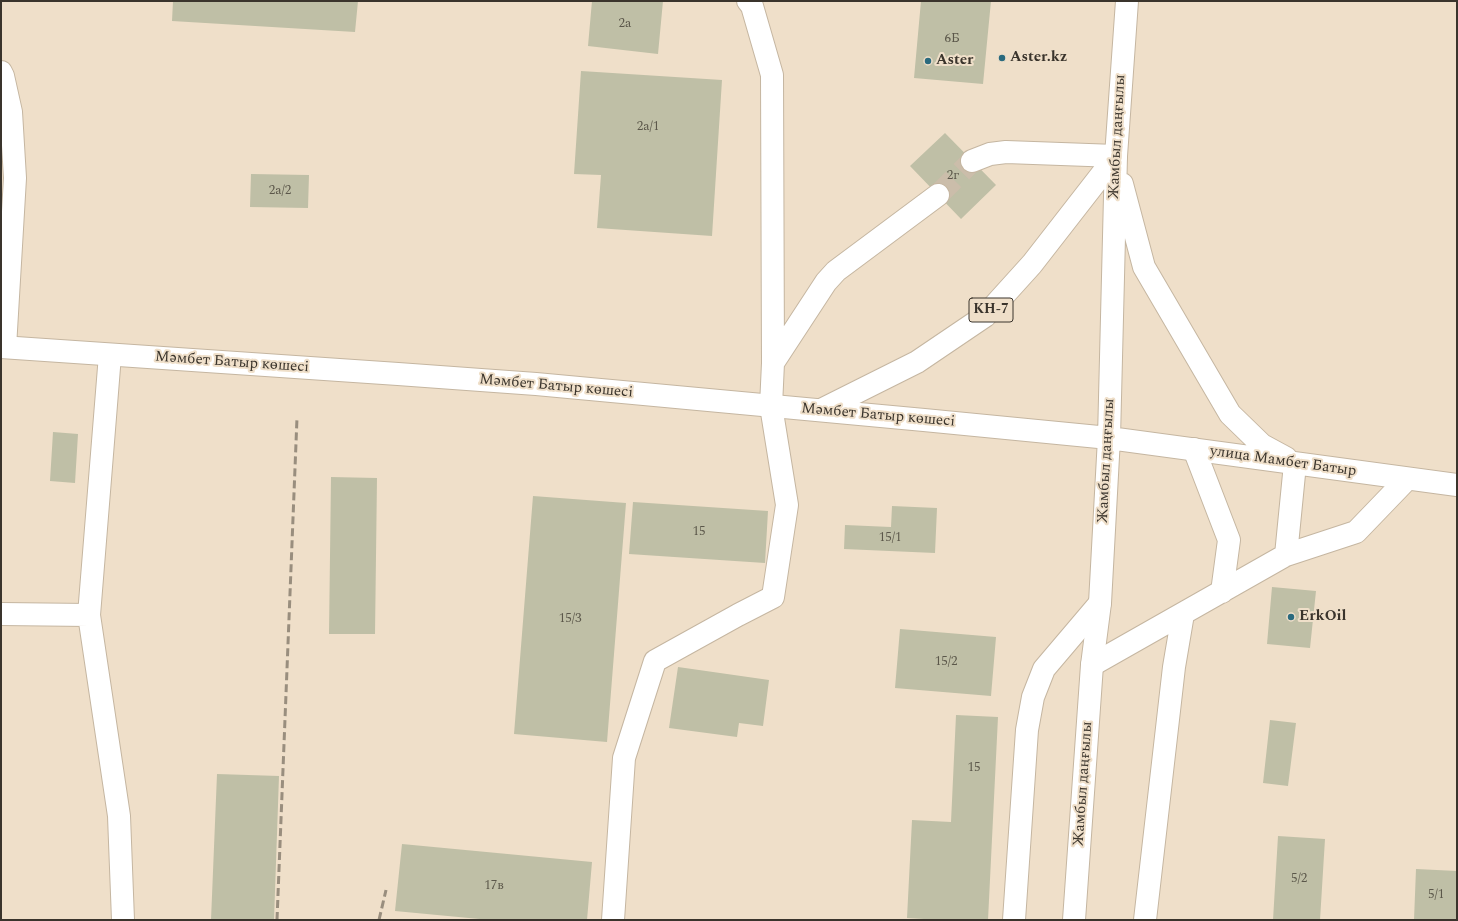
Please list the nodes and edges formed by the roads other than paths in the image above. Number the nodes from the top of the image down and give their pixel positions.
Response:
1 (748, 1) edge
2 (1127, 1) edge
3 (1, 72) edge
4 (1116, 156) junction
5 (972, 161) tunnel mouth
6 (938, 195) tunnel mouth
7 (3, 347) edge
8 (110, 355) junction
9 (772, 363) junction
10 (771, 406) junction
11 (821, 410) junction
12 (1109, 438) junction
13 (1194, 449) junction
14 (1295, 464) junction
15 (1407, 479) junction
16 (1457, 485) edge
17 (1286, 555) junction
18 (1222, 592) junction
19 (1100, 603) junction
20 (1, 614) edge
21 (1183, 614) junction
22 (89, 615) junction
23 (1092, 665) junction
24 (123, 920) edge
25 (613, 920) edge
26 (1014, 920) edge
27 (1074, 920) edge
28 (1145, 920) edge

1 - 9 main road
2 - 4 main road, Жамбыл даңғылы
3 - 7 main road
4 - 5 main road
4 - 11 main road, КН-7
4 - 12 main road, Жамбыл даңғылы
4 - 14 main road
6 - 9 main road
7 - 8 main road, Мәмбет Батыр көшесі
8 - 10 main road, Мәмбет Батыр көшесі
8 - 22 main road
9 - 10 main road
10 - 11 main road, Мәмбет Батыр көшесі
10 - 25 main road
11 - 12 main road, Мәмбет Батыр көшесі
12 - 13 main road, улица Мамбет Батыр
12 - 19 main road, Жамбыл даңғылы
13 - 14 main road, улица Мамбет Батыр
13 - 18 main road
14 - 15 main road, улица Мамбет Батыр
14 - 17 main road
15 - 16 main road, улица Мамбет Батыр
15 - 17 main road
17 - 18 main road
18 - 21 main road
19 - 23 main road, Жамбыл даңғылы
19 - 26 main road
20 - 22 main road
21 - 23 main road
21 - 28 main road
22 - 24 main road
23 - 27 main road, Жамбыл даңғылы

